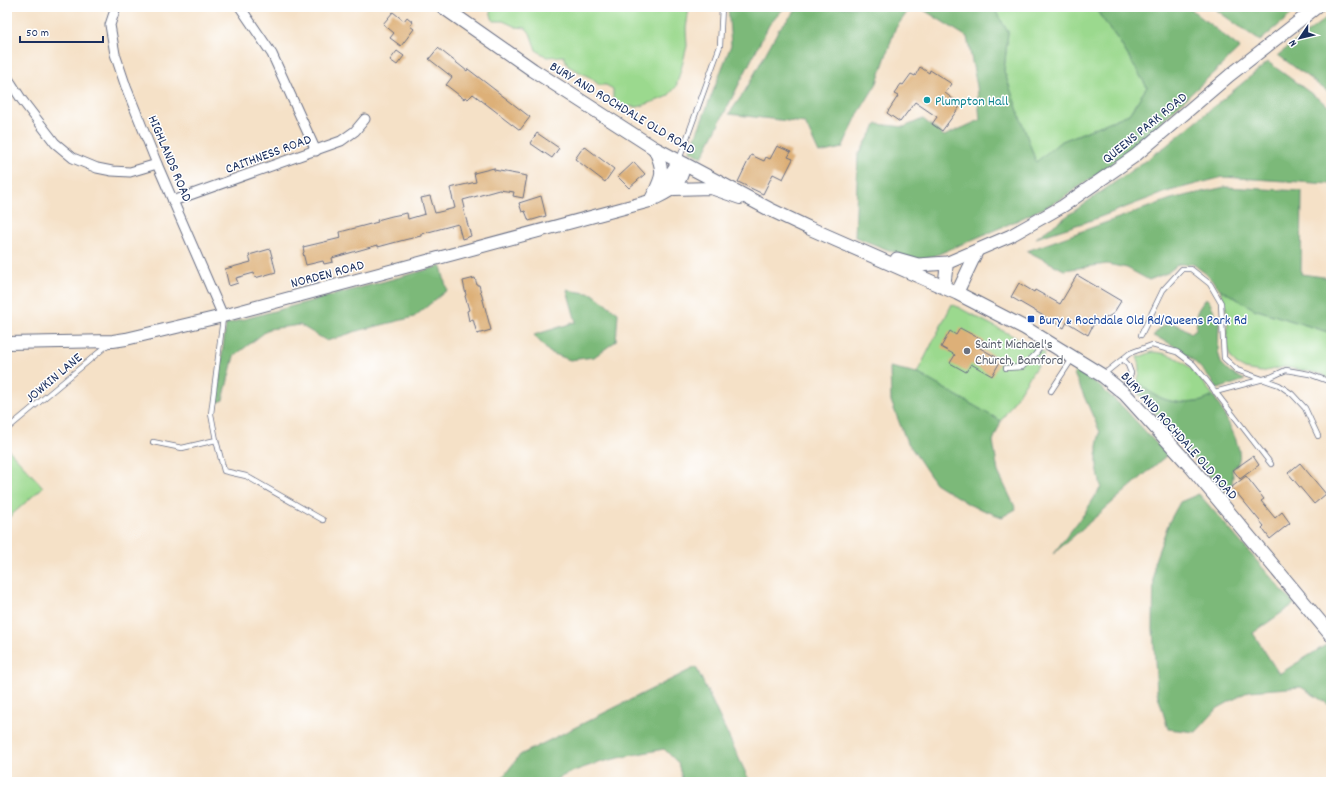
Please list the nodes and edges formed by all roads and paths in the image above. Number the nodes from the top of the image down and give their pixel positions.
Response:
1 (116, 7) edge
2 (240, 7) edge
3 (443, 7) edge
4 (722, 7) edge
5 (1317, 7) edge
6 (7, 77) edge
7 (365, 119) dead end
8 (654, 148) junction
9 (316, 151) junction
10 (682, 163) junction
11 (157, 164) junction
12 (674, 189) junction
13 (650, 201) junction
14 (173, 202) junction
15 (769, 209) junction
16 (839, 241) junction
17 (977, 251) junction
18 (947, 263) junction
19 (944, 287) junction
20 (957, 293) junction
21 (223, 316) junction
22 (1142, 336) dead end
23 (1045, 340) junction
24 (113, 341) junction
25 (7, 343) edge
26 (1073, 357) junction
27 (1123, 359) junction
28 (1006, 368) dead end
29 (1103, 376) junction
30 (1263, 379) junction
31 (1127, 382) dead end
32 (1331, 384) edge
33 (1051, 391) dead end
34 (1215, 392) junction
35 (7, 429) edge
36 (1318, 436) dead end
37 (216, 440) junction
38 (153, 442) dead end
39 (1271, 464) dead end
40 (324, 520) dead end
41 (1331, 636) edge

1 - 11 street, HIGHLANDS ROAD
2 - 9 street
3 - 8 main road, BURY AND ROCHDALE OLD ROAD
4 - 10 lane
5 - 17 street, QUEENS PARK ROAD
6 - 11 street
7 - 9 street, CAITHNESS ROAD
8 - 10 main road, BURY AND ROCHDALE OLD ROAD
8 - 13 street
9 - 14 street, CAITHNESS ROAD
10 - 12 street
10 - 13 street
10 - 15 main road, BURY AND ROCHDALE OLD ROAD
11 - 14 street, HIGHLANDS ROAD
12 - 13 street, NORDEN ROAD
12 - 15 street
13 - 21 street, NORDEN ROAD
14 - 21 street, HIGHLANDS ROAD
15 - 16 main road, BURY AND ROCHDALE OLD ROAD
16 - 18 main road, BURY AND ROCHDALE OLD ROAD
16 - 19 main road, BURY AND ROCHDALE OLD ROAD
17 - 18 street, QUEENS PARK ROAD
17 - 20 street
18 - 19 street
19 - 20 main road, BURY AND ROCHDALE OLD ROAD
20 - 23 main road, BURY AND ROCHDALE OLD ROAD
21 - 24 street, NORDEN ROAD
21 - 37 lane
22 - 30 lane
23 - 26 main road, BURY AND ROCHDALE OLD ROAD
23 - 28 lane
24 - 25 street, NORDEN ROAD
24 - 35 lane, JOWKIN LANE
26 - 29 main road, BURY AND ROCHDALE OLD ROAD
26 - 33 lane
27 - 29 lane
27 - 31 lane
27 - 34 lane
29 - 41 main road, BURY AND ROCHDALE OLD ROAD
30 - 32 lane
30 - 34 lane
30 - 36 lane
34 - 39 lane
37 - 38 lane
37 - 40 lane

